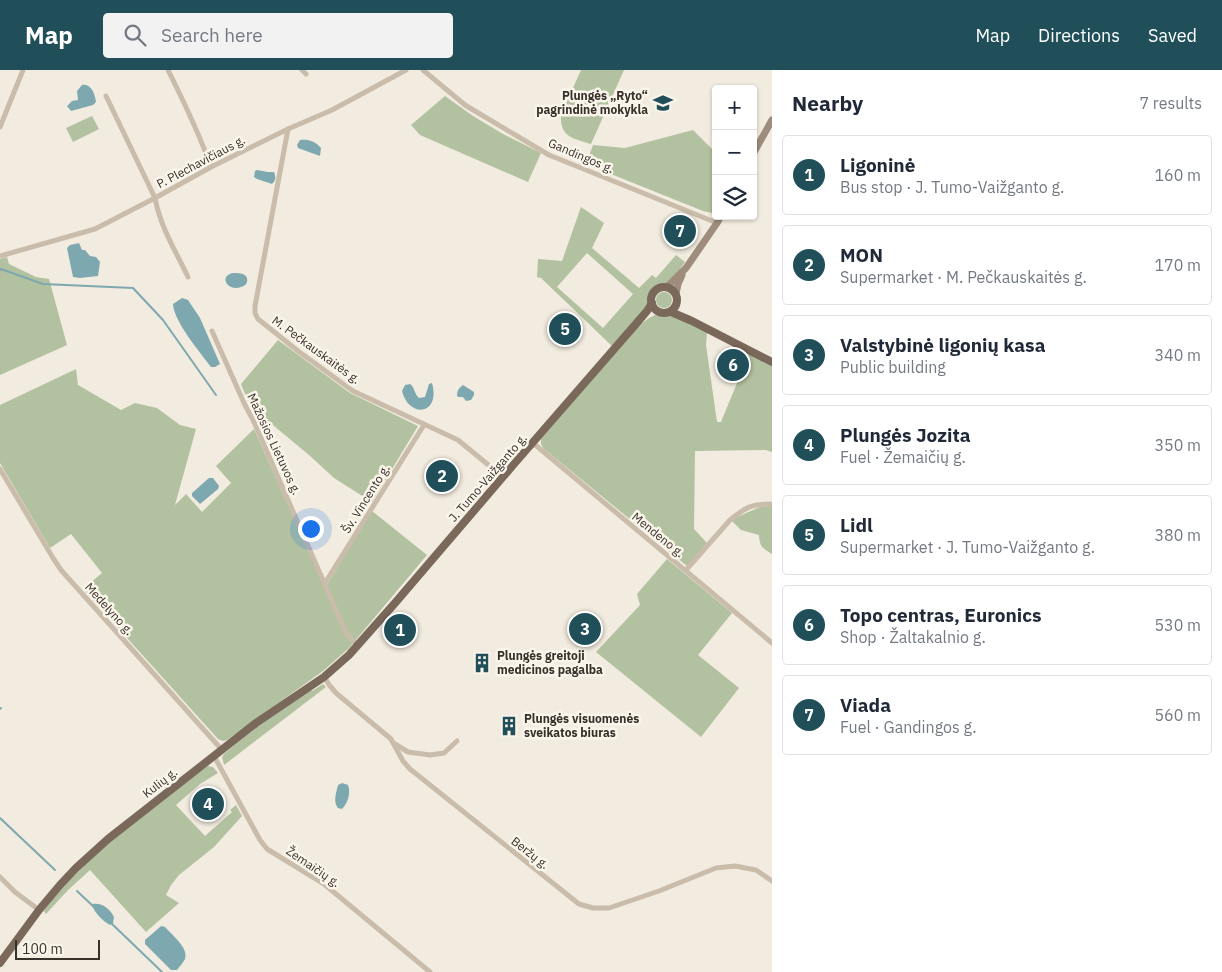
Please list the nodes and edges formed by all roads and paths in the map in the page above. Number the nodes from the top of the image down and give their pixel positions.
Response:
1 (23, 70) edge
2 (168, 70) edge
3 (406, 70) edge
4 (423, 70) edge
5 (106, 96) dead end
6 (772, 120) edge
7 (0, 126) edge
8 (288, 129) junction
9 (757, 147) edge
10 (211, 167) junction
11 (155, 198) junction
12 (712, 217) edge
13 (719, 220) edge
14 (0, 256) edge
15 (686, 268) junction
16 (188, 278) dead end
17 (667, 287) junction
18 (676, 294) junction
19 (652, 304) junction
20 (677, 305) junction
21 (657, 312) junction
22 (671, 312) junction
23 (692, 321) junction
24 (635, 325) junction
25 (212, 331) dead end
26 (772, 362) edge
27 (424, 424) junction
28 (532, 443) junction
29 (0, 469) edge
30 (503, 477) junction
31 (772, 504) edge
32 (686, 570) junction
33 (325, 583) junction
34 (772, 643) edge
35 (358, 646) junction
36 (324, 677) junction
37 (457, 741) dead end
38 (394, 744) junction
39 (222, 750) junction
40 (214, 756) junction
41 (0, 877) edge
42 (772, 881) edge
43 (39, 910) junction
44 (0, 963) edge
45 (430, 972) edge

1 - 7 street
2 - 10 street
3 - 8 street, P. Plechavičiaus g.
4 - 12 street, Gandingos g.
5 - 11 street
6 - 9 main road
8 - 10 street, P. Plechavičiaus g.
8 - 27 street, M. Pečkauskaitės g.
10 - 11 street, P. Plechavičiaus g.
11 - 14 street, P. Plechavičiaus g.
11 - 16 street
13 - 15 main road
15 - 17 main road
15 - 18 main road
17 - 18 main road
17 - 19 main road
18 - 20 main road
19 - 21 main road
19 - 24 main road, J. Tumo-Vaižganto g.
20 - 22 main road
20 - 23 main road
21 - 22 main road
21 - 24 main road, J. Tumo-Vaižganto g.
22 - 23 main road
23 - 26 main road
24 - 28 main road, J. Tumo-Vaižganto g.
25 - 33 street, Mažosios Lietuvos g.
27 - 30 street, M. Pečkauskaitės g.
27 - 33 street, Šv. Vincento g.
28 - 30 main road, J. Tumo-Vaižganto g.
28 - 32 street, Mendeno g.
29 - 39 street, Medelyno g.
30 - 35 main road, J. Tumo-Vaižganto g.
31 - 32 street
32 - 34 street, Mendeno g.
33 - 35 street, Mažosios Lietuvos g.
35 - 36 main road, Kulių g.
36 - 38 street, Beržų g.
36 - 39 main road, Kulių g.
37 - 38 street
38 - 42 street, Beržų g.
39 - 40 main road, Kulių g.
40 - 43 main road, Kulių g.
40 - 45 street, Žemaičių g.
41 - 43 street
43 - 44 main road, Kulių g.

